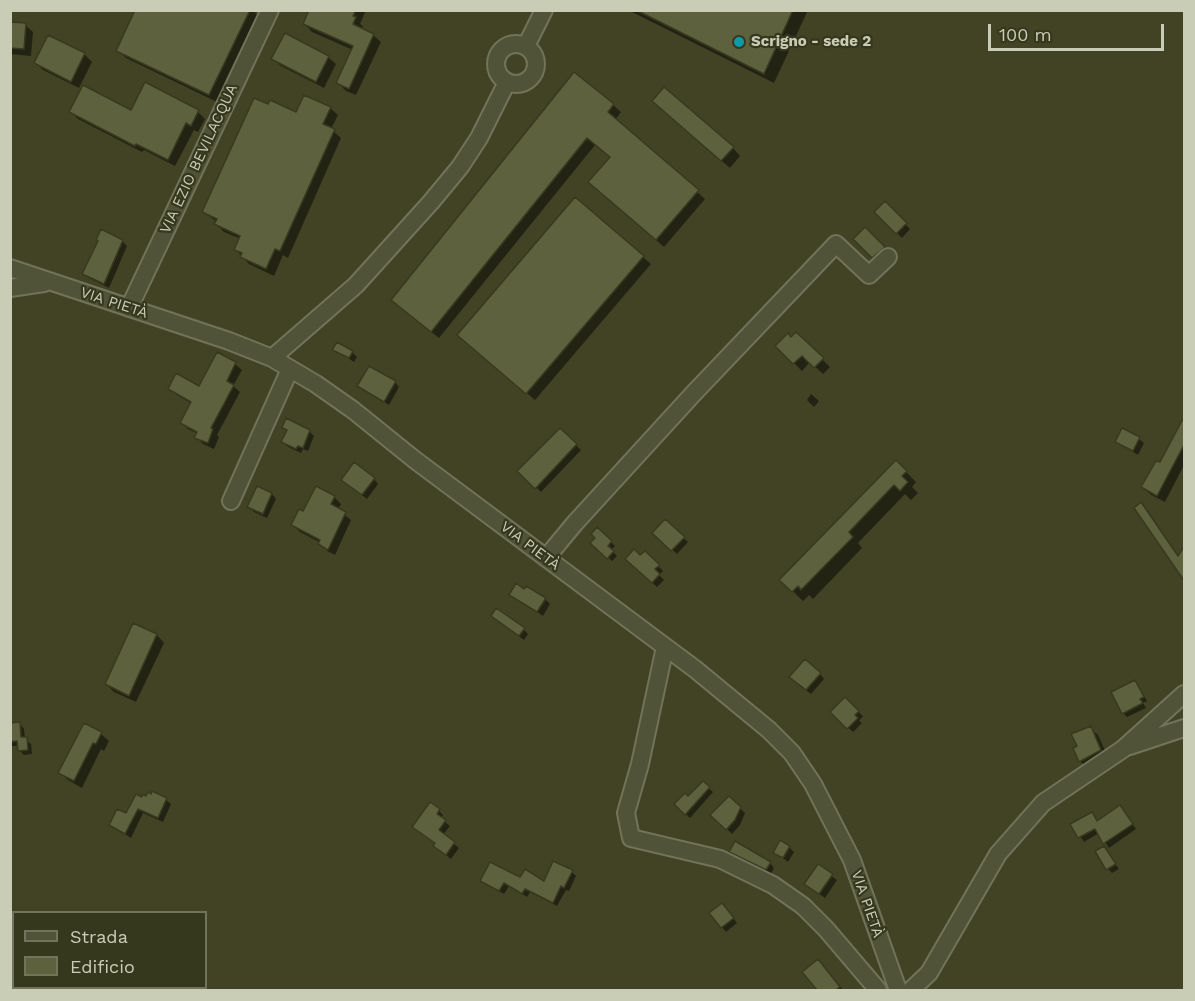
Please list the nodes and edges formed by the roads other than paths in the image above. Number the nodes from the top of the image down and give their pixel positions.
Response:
1 (270, 10) edge
2 (544, 10) edge
3 (526, 46) junction
4 (507, 82) junction
5 (888, 257) dead end
6 (10, 268) edge
7 (54, 283) junction
8 (10, 288) edge
9 (129, 308) junction
10 (272, 358) junction
11 (290, 369) junction
12 (231, 501) dead end
13 (546, 558) junction
14 (665, 647) junction
15 (1185, 694) edge
16 (1185, 728) edge
17 (1123, 748) junction
18 (878, 990) edge
19 (898, 990) edge
20 (911, 990) edge

1 - 9 street, VIA EZIO BEVILACQUA
2 - 3 street
3 - 4 street
3 - 4 street
4 - 10 street
5 - 13 street
6 - 7 street, VIA PIETÀ
7 - 8 street
7 - 9 street, VIA PIETÀ
9 - 10 street, VIA PIETÀ
10 - 11 street, VIA PIETÀ
11 - 12 street
11 - 13 street, VIA PIETÀ
13 - 14 street, VIA PIETÀ
14 - 18 street
14 - 19 street, VIA PIETÀ
15 - 17 street
16 - 17 street
17 - 20 street

